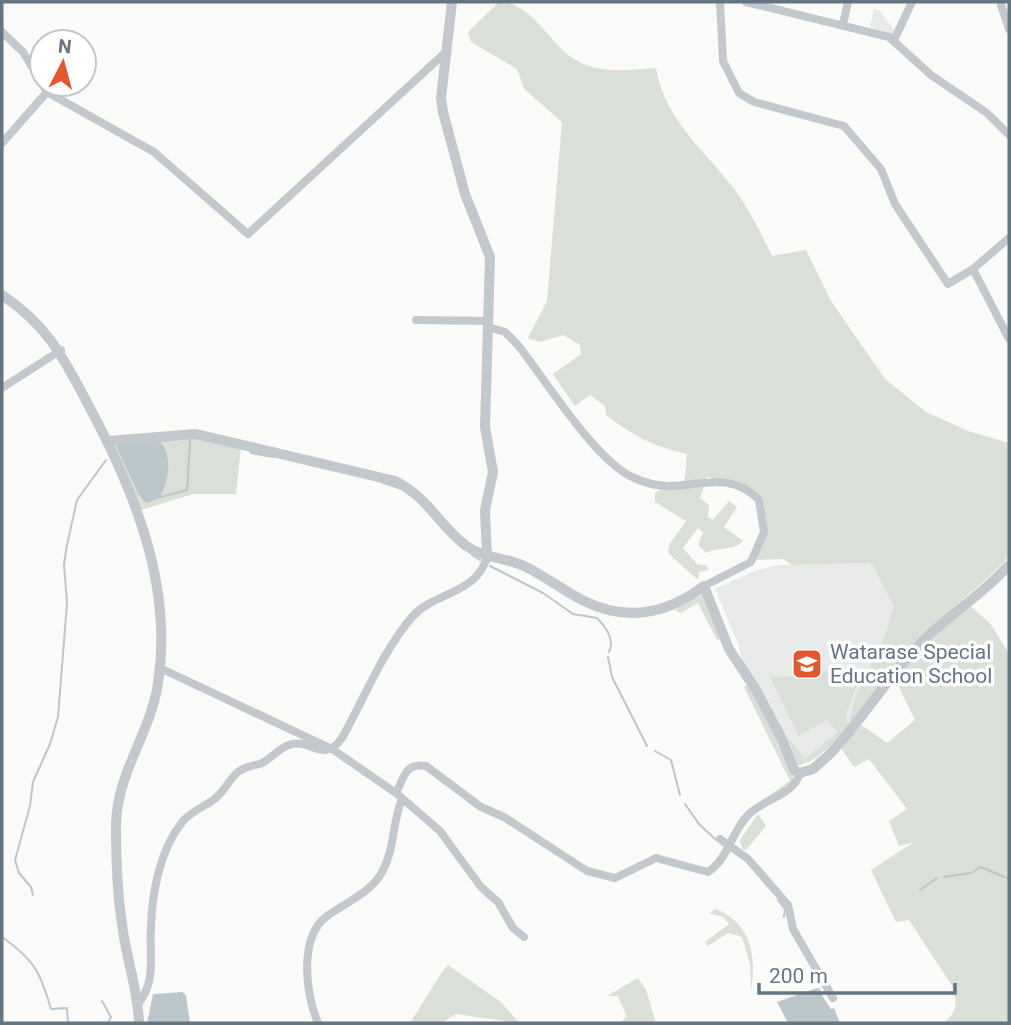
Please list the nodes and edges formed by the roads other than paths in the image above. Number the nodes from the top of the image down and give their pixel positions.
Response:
1 (452, 2) edge
2 (720, 2) edge
3 (746, 2) edge
4 (848, 2) edge
5 (912, 2) edge
6 (1000, 2) edge
7 (843, 24) junction
8 (1009, 29) edge
9 (2, 32) edge
10 (894, 40) junction
11 (447, 51) junction
12 (28, 60) edge
13 (42, 98) edge
14 (58, 98) edge
15 (1009, 135) edge
16 (2, 143) edge
17 (1009, 239) edge
18 (973, 270) junction
19 (2, 295) edge
20 (416, 320) dead end
21 (488, 324) junction
22 (1009, 339) edge
23 (61, 350) junction
24 (2, 387) edge
25 (107, 441) junction
26 (487, 557) junction
27 (1009, 565) edge
28 (704, 586) junction
29 (160, 668) junction
30 (332, 749) junction
31 (800, 773) junction
32 (399, 796) junction
33 (720, 839) dead end
34 (729, 846) junction
35 (524, 937) dead end
36 (833, 998) dead end
37 (138, 1004) junction
38 (139, 1023) edge
39 (318, 1023) edge

1 - 11 street
2 - 18 street
3 - 7 street
4 - 7 street
5 - 10 street
6 - 8 street
7 - 10 street
9 - 12 street
10 - 15 street
11 - 14 street
11 - 21 street
13 - 16 street
17 - 18 street
18 - 22 street
19 - 23 street
20 - 21 street
21 - 26 street
21 - 28 street
23 - 24 street
23 - 25 street
25 - 26 street
25 - 29 street
26 - 28 street
26 - 30 street
27 - 31 street
28 - 31 street
29 - 30 street
29 - 37 street
30 - 32 street
30 - 37 street
31 - 34 street
32 - 34 street
32 - 35 street
32 - 39 street
33 - 34 street
34 - 36 street
37 - 38 street

